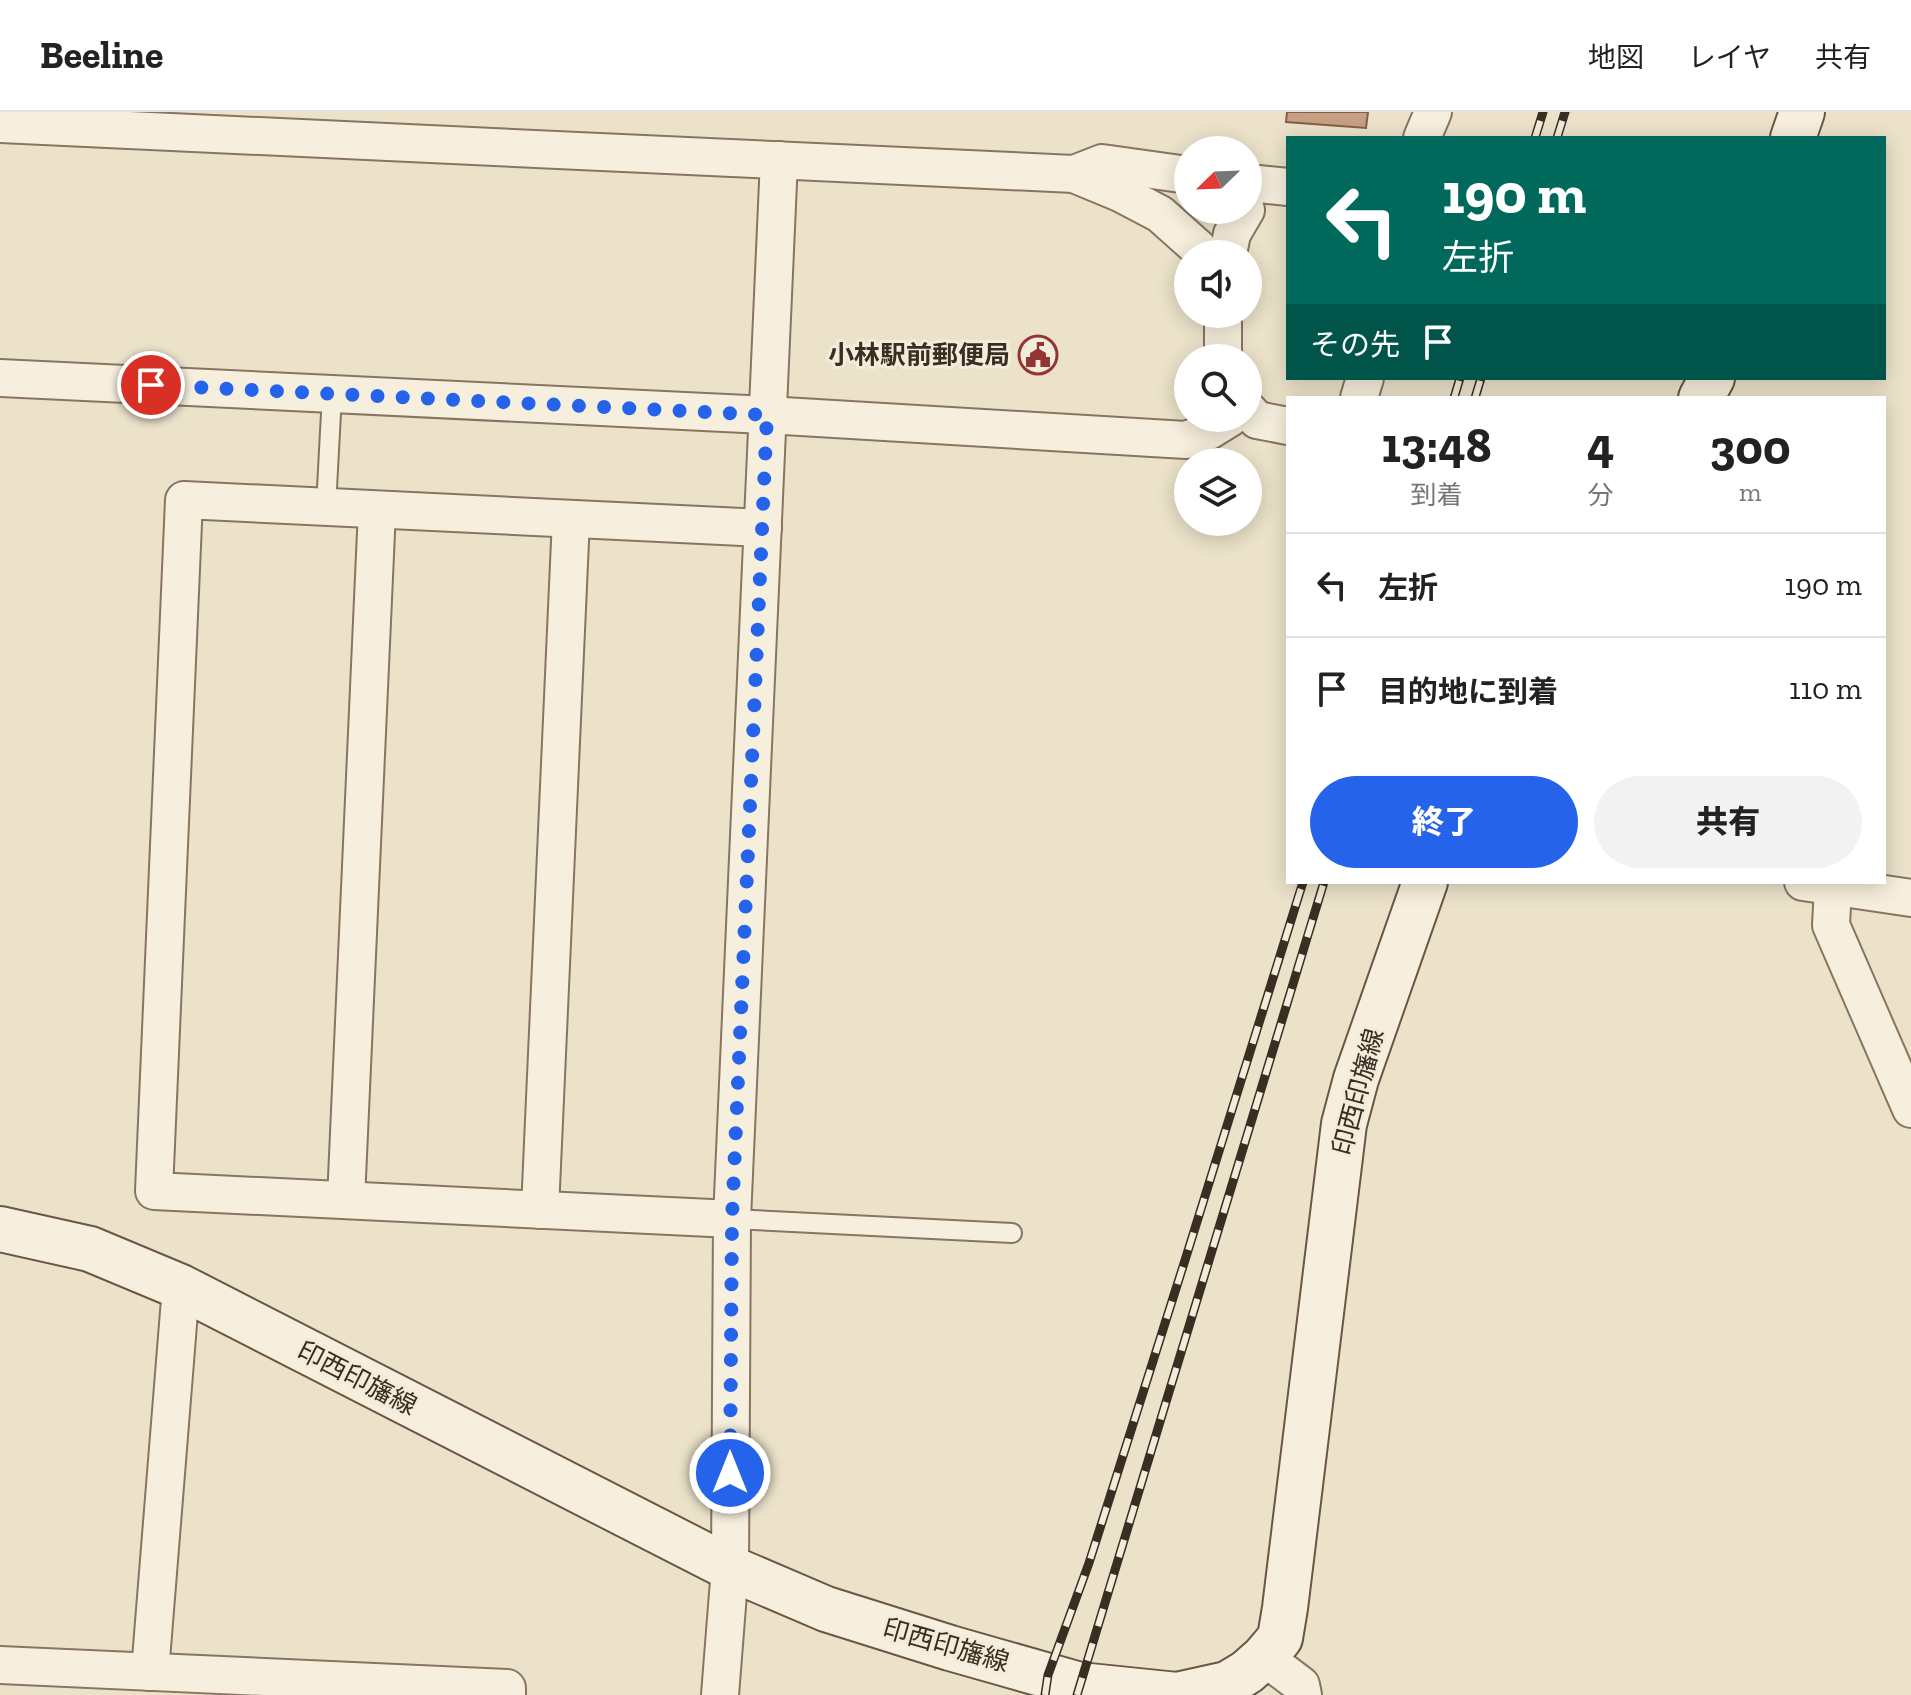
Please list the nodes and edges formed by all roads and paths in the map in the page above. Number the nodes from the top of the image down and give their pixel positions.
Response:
1 (1433, 112) edge
2 (1802, 112) edge
3 (0, 124) edge
4 (1423, 136) edge
5 (1794, 136) edge
6 (779, 160) junction
7 (1174, 173) edge
8 (1074, 174) junction
9 (1189, 240) edge
10 (0, 378) edge
11 (332, 394) junction
12 (767, 415) junction
13 (1262, 421) edge
14 (1286, 426) edge
15 (1206, 432) edge
16 (326, 507) junction
17 (377, 510) junction
18 (571, 519) junction
19 (763, 528) junction
20 (1424, 884) edge
21 (1818, 884) edge
22 (1911, 898) edge
23 (1910, 1101) edge
24 (346, 1200) junction
25 (540, 1210) junction
26 (732, 1219) junction
27 (0, 1229) edge
28 (1012, 1233) dead end
29 (181, 1287) junction
30 (730, 1568) junction
31 (1264, 1657) junction
32 (0, 1665) edge
33 (131, 1679) edge
34 (316, 1687) edge
35 (507, 1695) edge
36 (720, 1695) edge
37 (1303, 1695) edge

1 - 4 street
2 - 5 main road
3 - 6 street
6 - 8 street
6 - 12 street
7 - 8 street
8 - 9 street
10 - 11 street
11 - 12 street
11 - 16 lane
12 - 15 street
12 - 19 street
13 - 14 street
16 - 17 street
16 - 24 street
17 - 18 street
17 - 24 street
18 - 19 street
18 - 25 street
19 - 26 street
20 - 31 main road, 印西印旛線
21 - 22 street
21 - 23 street
24 - 25 street
25 - 26 street
26 - 28 lane
26 - 30 street
27 - 29 main road, 印西印旛線
29 - 30 main road, 印西印旛線
29 - 33 street
30 - 31 main road, 印西印旛線
30 - 36 street
31 - 37 street
32 - 33 street
33 - 34 street
34 - 35 street

